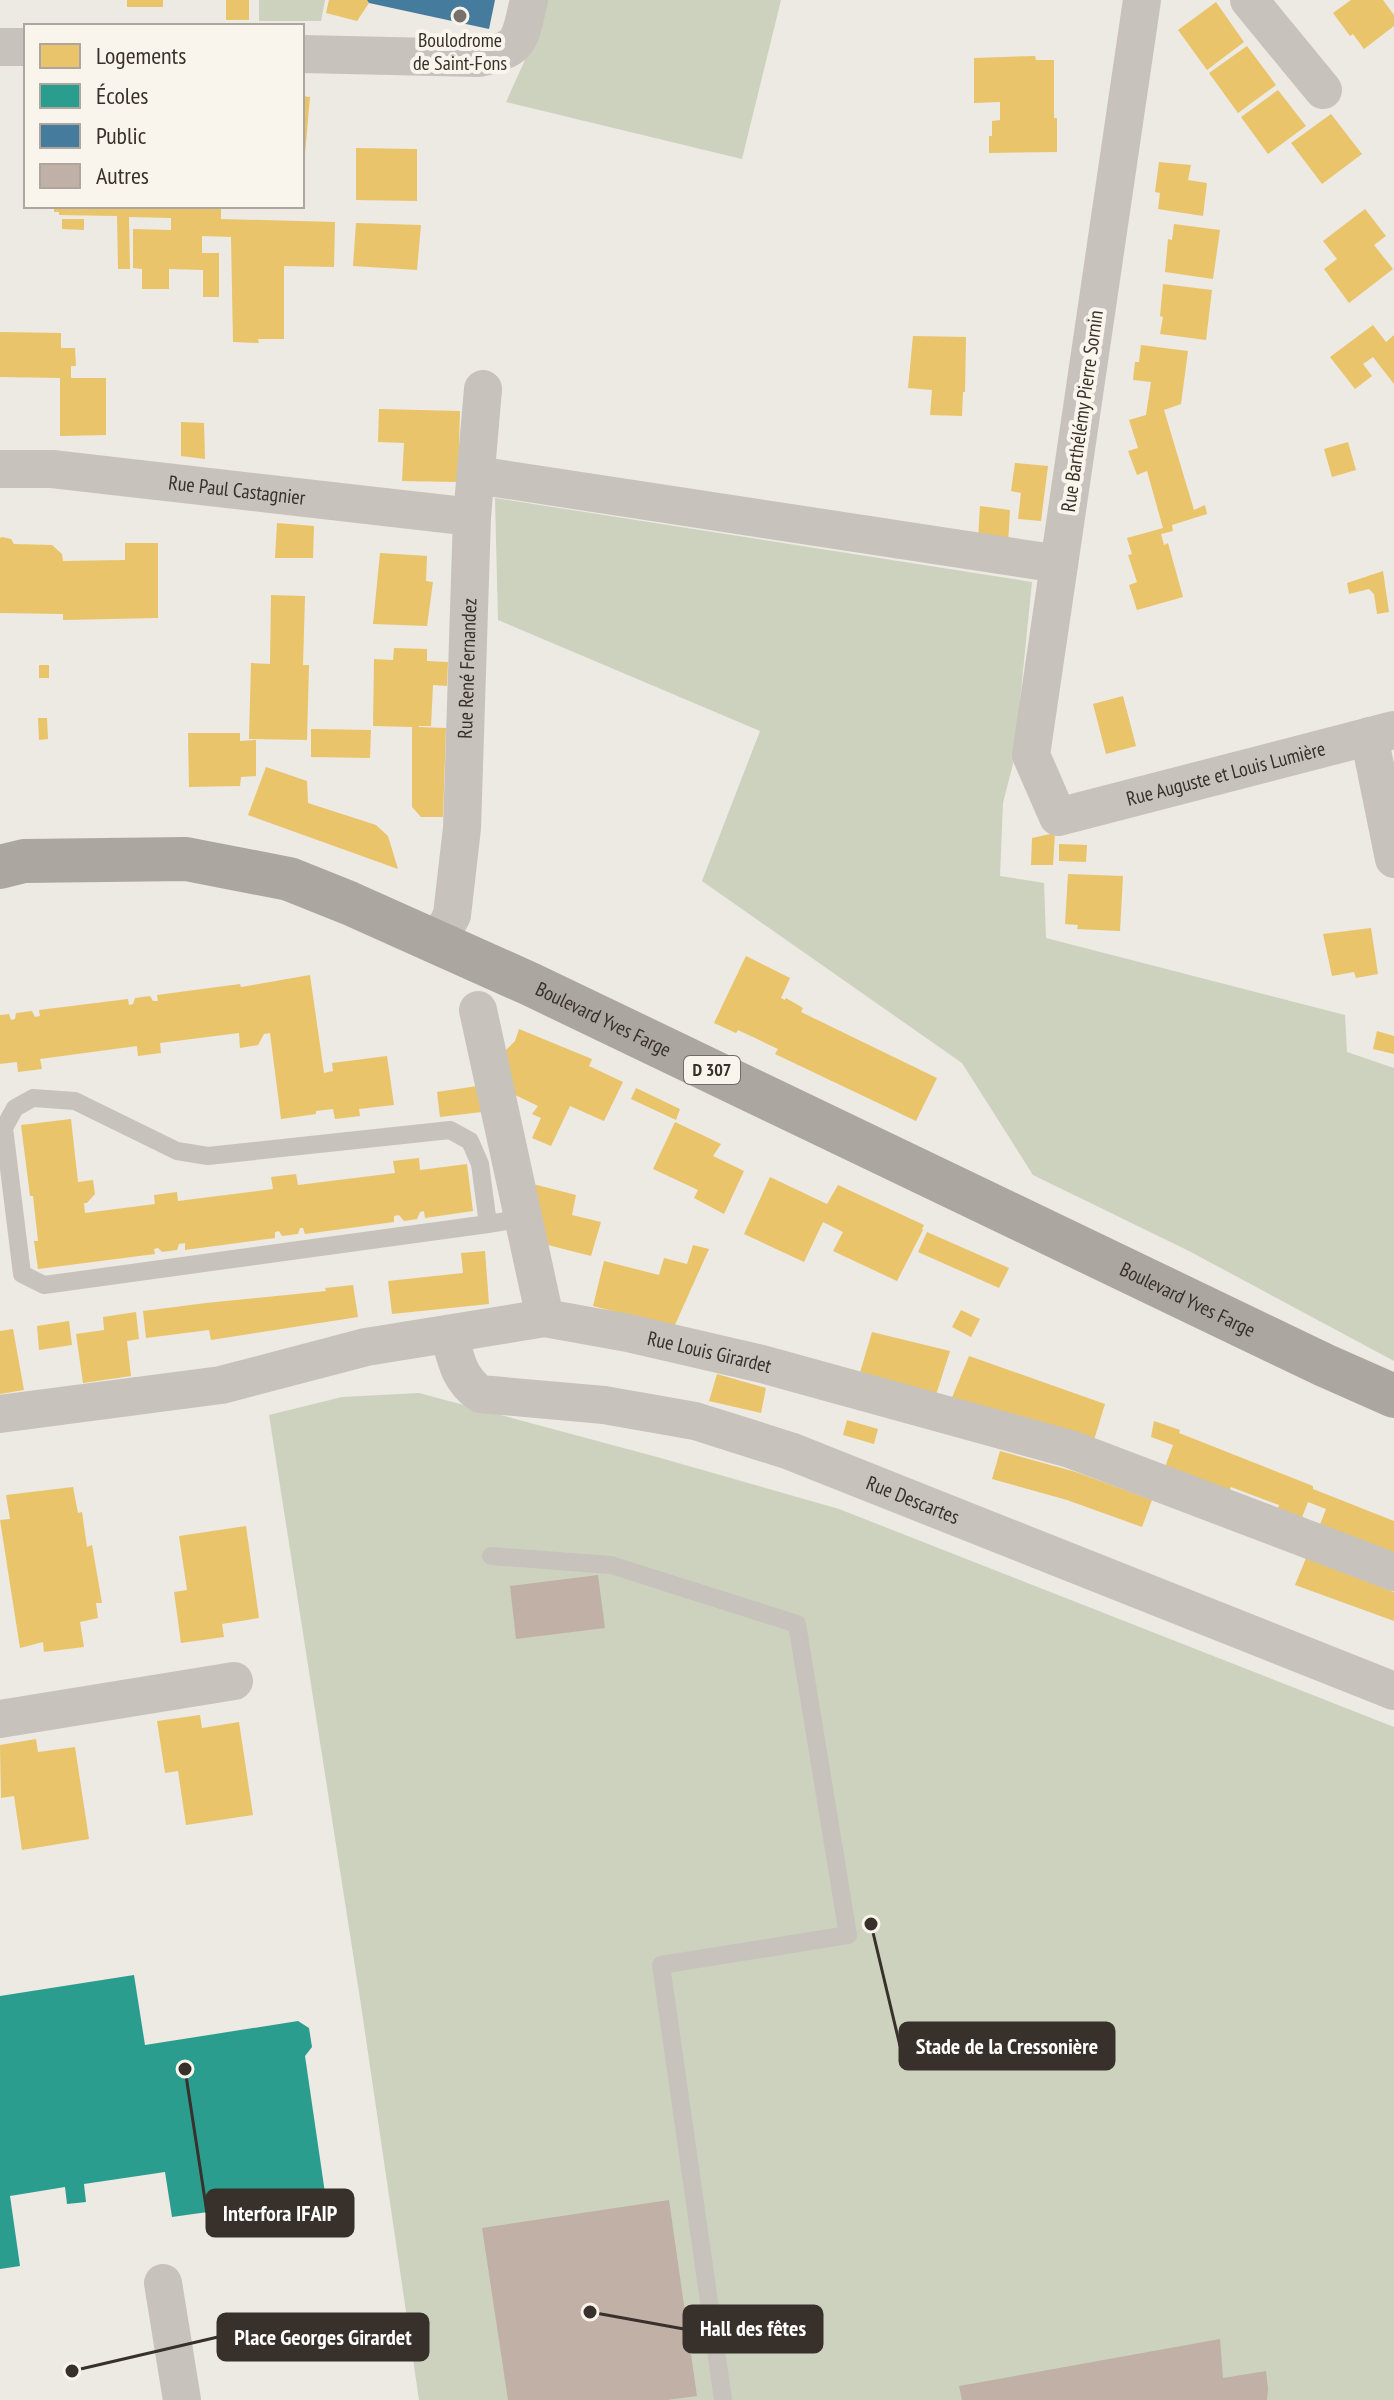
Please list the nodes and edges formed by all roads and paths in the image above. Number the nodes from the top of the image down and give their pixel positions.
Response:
1 (529, 0) edge
2 (1142, 0) edge
3 (1249, 0) edge
4 (0, 47) edge
5 (24, 47) edge
6 (304, 54) edge
7 (1323, 90) dead end
8 (483, 389) dead end
9 (0, 469) edge
10 (476, 475) junction
11 (472, 517) junction
12 (1059, 564) junction
13 (1381, 733) edge
14 (1058, 817) joint
15 (1394, 859) edge
16 (0, 867) edge
17 (437, 944) junction
18 (478, 1010) dead end
19 (506, 1221) junction
20 (545, 1318) junction
21 (449, 1334) junction
22 (1394, 1396) edge
23 (0, 1414) edge
24 (491, 1556) dead end
25 (1394, 1572) edge
26 (234, 1681) dead end
27 (1394, 1691) edge
28 (0, 1719) edge
29 (163, 2283) dead end
30 (182, 2400) edge
31 (723, 2400) edge

1 - 6 street
2 - 12 street, Rue Barthélémy Pierre Sornin
3 - 7 street
4 - 5 street
8 - 10 street, Rue René Fernandez
9 - 11 street, Rue Paul Castagnier
10 - 11 street, Rue René Fernandez
10 - 12 street
11 - 17 street, Rue René Fernandez
12 - 14 street, Rue Barthélémy Pierre Sornin
13 - 14 street, Rue Auguste et Louis Lumière
13 - 15 street
16 - 17 main road, Boulevard Yves Farge / D 307
17 - 22 main road, Boulevard Yves Farge / D 307
18 - 19 street
19 - 19 lane
19 - 20 street
20 - 21 street, Rue Louis Girardet
20 - 25 street, Rue Louis Girardet
21 - 23 street, Rue Louis Girardet
21 - 27 street, Rue Descartes
24 - 31 lane
26 - 28 street
29 - 30 street

